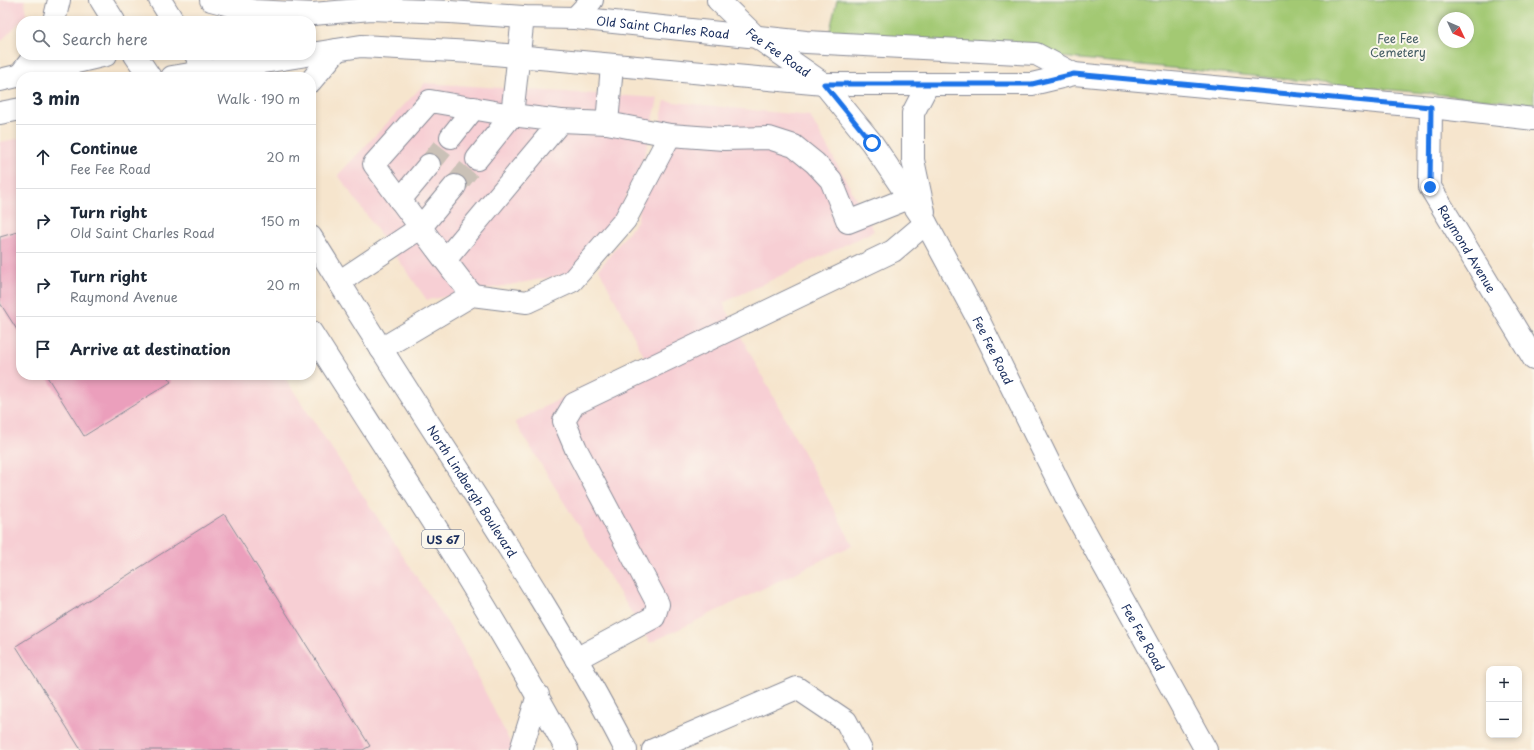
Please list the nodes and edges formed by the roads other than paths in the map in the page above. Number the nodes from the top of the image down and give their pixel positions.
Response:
1 (59, 0) edge
2 (101, 0) edge
3 (160, 0) edge
4 (211, 0) edge
5 (592, 0) edge
6 (718, 0) edge
7 (447, 6) edge
8 (313, 14) junction
9 (55, 16) edge
10 (111, 16) edge
11 (170, 16) edge
12 (301, 16) edge
13 (523, 17) junction
14 (575, 18) junction
15 (755, 36) junction
16 (337, 50) junction
17 (316, 53) edge
18 (518, 56) junction
19 (30, 60) edge
20 (85, 60) edge
21 (138, 60) edge
22 (267, 60) edge
23 (612, 66) junction
24 (204, 68) edge
25 (17, 72) edge
26 (35, 72) edge
27 (147, 72) edge
28 (190, 72) edge
29 (1074, 74) junction
30 (316, 75) edge
31 (824, 84) junction
32 (928, 84) junction
33 (1431, 107) junction
34 (474, 108) junction
35 (16, 110) edge
36 (0, 113) edge
37 (512, 115) junction
38 (1534, 119) edge
39 (561, 121) junction
40 (607, 123) junction
41 (670, 135) junction
42 (451, 137) tunnel mouth
43 (477, 158) tunnel mouth
44 (429, 165) tunnel mouth
45 (455, 186) tunnel mouth
46 (909, 198) junction
47 (400, 200) junction
48 (926, 223) junction
49 (420, 228) junction
50 (316, 246) edge
51 (445, 260) junction
52 (339, 282) junction
53 (472, 295) junction
54 (316, 340) edge
55 (381, 349) junction
56 (1534, 359) edge
57 (576, 659) junction
58 (538, 695) junction
59 (693, 742) edge
60 (521, 750) edge
61 (568, 750) edge
62 (626, 750) edge
63 (652, 750) edge
64 (861, 750) edge
65 (1206, 750) edge

1 - 9 main road
2 - 10 main road
3 - 11 main road
4 - 8 main road
5 - 14 main road
6 - 15 main road, Fee Fee Road
7 - 8 main road, Old Saint Charles Road
7 - 13 main road, Old Saint Charles Road
8 - 12 main road, Old Saint Charles Road
13 - 14 main road, Old Saint Charles Road
13 - 18 main road
14 - 15 main road, Old Saint Charles Road
15 - 29 main road, Old Saint Charles Road
15 - 31 main road, Fee Fee Road
16 - 17 main road, Old Saint Charles Road
16 - 18 main road, Old Saint Charles Road
16 - 30 main road
18 - 23 main road, Old Saint Charles Road
18 - 37 main road
19 - 25 main road
20 - 26 main road
21 - 27 main road
22 - 24 main road
23 - 31 main road, Old Saint Charles Road
23 - 40 main road
24 - 28 main road
29 - 32 main road, Old Saint Charles Road
29 - 33 main road, Old Saint Charles Road
31 - 32 main road, Old Saint Charles Road
31 - 46 main road, Fee Fee Road
32 - 48 main road
33 - 38 main road, Old Saint Charles Road
33 - 56 main road, Raymond Avenue
34 - 37 main road
34 - 42 main road
34 - 47 main road
35 - 36 main road
37 - 39 main road
37 - 43 main road
39 - 40 main road
39 - 51 main road
40 - 41 main road
41 - 46 main road
41 - 53 main road
44 - 47 main road
45 - 49 main road
46 - 48 main road, Fee Fee Road
47 - 49 main road
48 - 57 main road
48 - 65 main road, Fee Fee Road
49 - 51 main road
49 - 52 main road
50 - 52 main road, North Lindbergh Boulevard
51 - 53 main road
52 - 55 main road, North Lindbergh Boulevard
53 - 55 main road
54 - 58 main road, US 67
55 - 57 main road, North Lindbergh Boulevard
57 - 62 main road, North Lindbergh Boulevard
58 - 60 main road
58 - 61 main road, US 67
59 - 63 main road
59 - 64 main road

